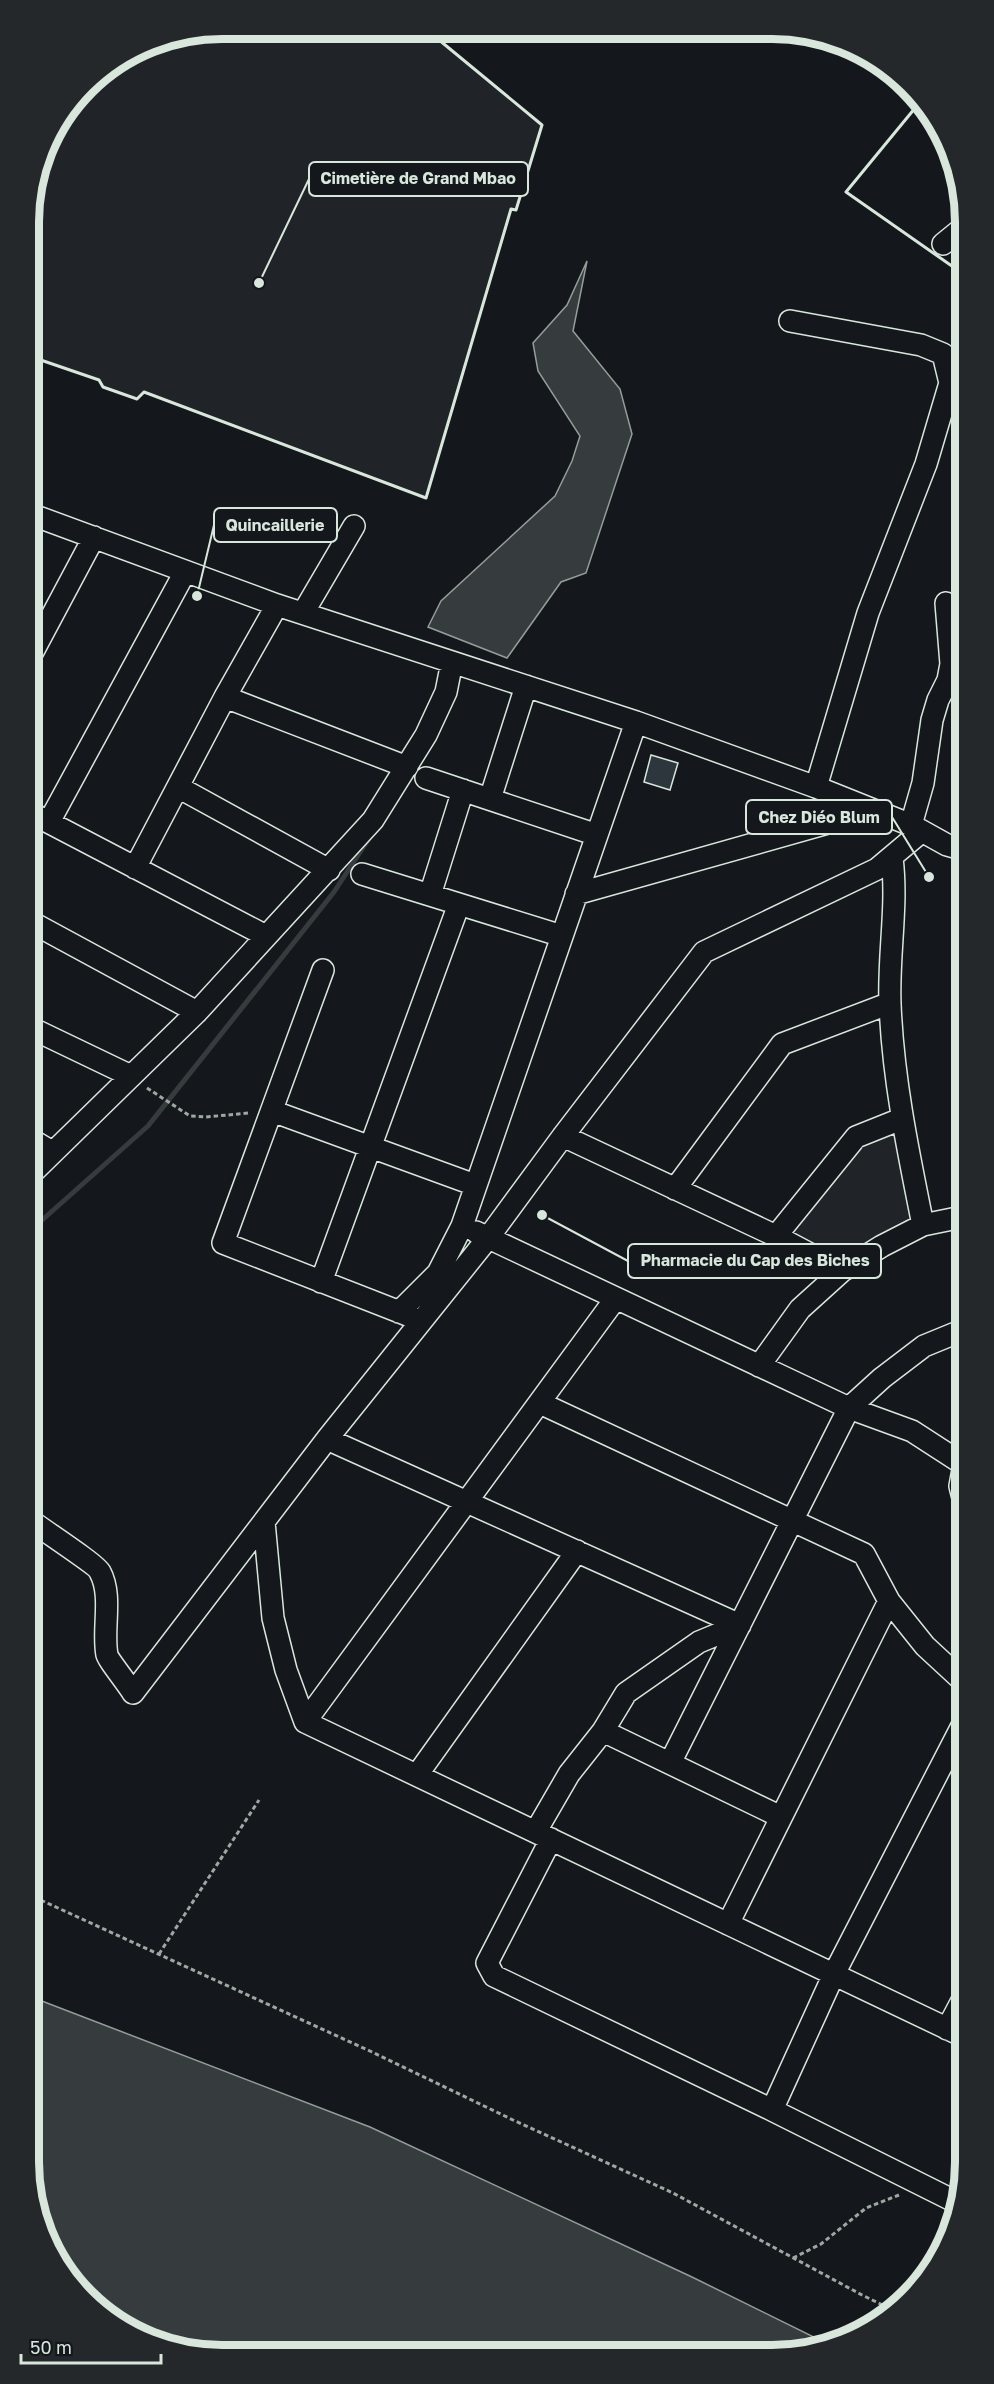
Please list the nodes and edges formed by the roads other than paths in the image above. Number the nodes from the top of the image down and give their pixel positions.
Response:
1 (790, 321) dead end
2 (39, 517) edge
3 (354, 526) dead end
4 (94, 537) junction
5 (185, 572) junction
6 (946, 603) dead end
7 (277, 605) junction
8 (303, 613) junction
9 (39, 639) edge
10 (452, 662) junction
11 (526, 686) junction
12 (225, 697) junction
13 (636, 722) junction
14 (407, 766) junction
15 (426, 778) dead end
16 (178, 786) junction
17 (816, 786) junction
18 (463, 790) junction
19 (490, 799) junction
20 (874, 810) junction
21 (40, 818) edge
22 (916, 829) junction
23 (597, 835) junction
24 (955, 846) edge
25 (892, 858) junction
26 (135, 868) junction
27 (329, 870) junction
28 (362, 874) dead end
29 (576, 894) junction
30 (430, 895) junction
31 (459, 904) junction
32 (39, 926) edge
33 (266, 936) junction
34 (562, 936) junction
35 (323, 970) dead end
36 (890, 1003) junction
37 (198, 1012) junction
38 (39, 1031) edge
39 (131, 1076) junction
40 (272, 1111) junction
41 (901, 1119) junction
42 (563, 1136) junction
43 (39, 1144) edge
44 (370, 1148) junction
45 (52, 1152) junction
46 (39, 1166) edge
47 (476, 1185) junction
48 (675, 1189) junction
49 (955, 1218) edge
50 (923, 1225) junction
51 (462, 1226) junction
52 (776, 1236) junction
53 (488, 1238) junction
54 (842, 1271) junction
55 (321, 1282) junction
56 (615, 1298) junction
57 (399, 1312) junction
58 (422, 1321) junction
59 (955, 1333) edge
60 (759, 1366) junction
61 (540, 1403) junction
62 (849, 1408) junction
63 (327, 1439) junction
64 (955, 1459) edge
65 (467, 1502) junction
66 (792, 1521) junction
67 (264, 1522) junction
68 (39, 1526) edge
69 (577, 1551) junction
70 (889, 1601) junction
71 (740, 1625) junction
72 (955, 1674) edge
73 (305, 1722) junction
74 (603, 1731) junction
75 (955, 1739) edge
76 (670, 1763) junction
77 (417, 1775) junction
78 (781, 1817) junction
79 (544, 1835) junction
80 (728, 1924) junction
81 (834, 1974) junction
82 (955, 2033) edge
83 (772, 2110) junction
84 (951, 2199) edge

1 - 17 street
2 - 4 street
3 - 8 street
4 - 5 street
4 - 9 street
5 - 7 street
5 - 21 street
6 - 22 street
7 - 8 street
7 - 12 street
8 - 10 street
10 - 11 street
10 - 14 street
11 - 13 street
11 - 19 street
12 - 14 street
12 - 16 street
13 - 17 street
13 - 23 street
14 - 27 street
15 - 18 street
16 - 26 street
16 - 27 street
17 - 20 street
18 - 19 street
18 - 30 street
19 - 23 street
20 - 22 street
20 - 29 street
21 - 26 street
22 - 24 street
22 - 25 street
23 - 29 street
25 - 36 street
25 - 42 street
26 - 33 street
27 - 33 street
28 - 30 street
29 - 34 street
30 - 31 street
31 - 34 street
31 - 44 street
32 - 37 street
33 - 37 street
34 - 47 street
35 - 40 street
36 - 41 street
36 - 48 street
37 - 39 street
38 - 39 street
39 - 45 street
40 - 44 street
40 - 55 street
41 - 50 street
41 - 52 street
42 - 48 street
42 - 53 street
43 - 45 street
44 - 47 street
44 - 55 street
45 - 46 street
47 - 51 street
48 - 52 street
49 - 50 street
50 - 54 street
51 - 53 street
51 - 57 street
52 - 54 street
53 - 56 street
53 - 58 street
54 - 60 street
55 - 57 street
56 - 60 street
56 - 61 street
57 - 58 street
58 - 63 street
59 - 62 street
60 - 62 street
61 - 65 street
61 - 66 street
62 - 64 street
62 - 66 street
63 - 65 street
63 - 67 street
65 - 69 street
65 - 73 street
66 - 70 street
66 - 71 street
67 - 68 street
67 - 73 street
69 - 71 street
69 - 77 street
70 - 72 street
70 - 78 street
71 - 74 street
71 - 76 street
73 - 77 street
74 - 76 street
74 - 79 street
75 - 81 street
76 - 78 street
77 - 79 street
78 - 80 street
79 - 80 street
79 - 83 street
80 - 81 street
81 - 82 street
81 - 83 street
83 - 84 street

